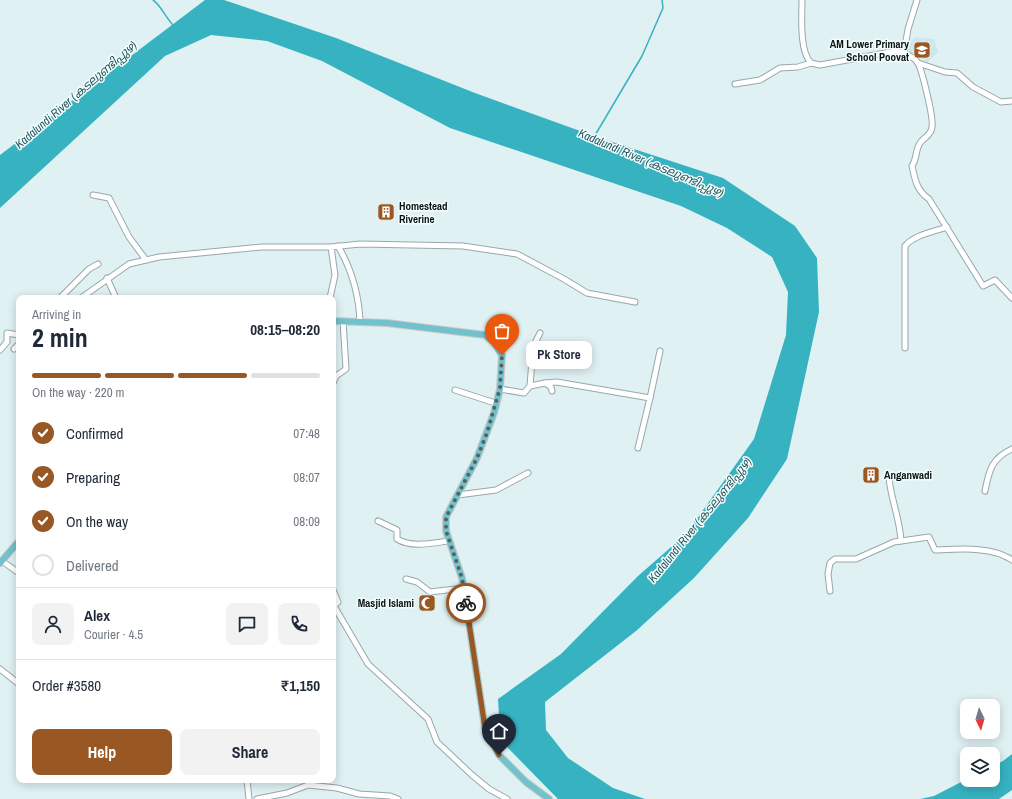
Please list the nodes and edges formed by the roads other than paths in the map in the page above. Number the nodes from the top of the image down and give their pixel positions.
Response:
1 (802, 0) edge
2 (917, 0) edge
3 (904, 53) junction
4 (811, 63) junction
5 (918, 63) junction
6 (735, 84) dead end
7 (1012, 101) edge
8 (93, 195) dead end
9 (947, 228) junction
10 (338, 246) junction
11 (331, 247) junction
12 (146, 260) junction
13 (98, 264) dead end
14 (107, 278) junction
15 (63, 295) edge
16 (85, 295) edge
17 (115, 295) edge
18 (331, 295) edge
19 (1012, 298) edge
20 (634, 302) dead end
21 (336, 321) edge
22 (343, 321) junction
23 (360, 322) junction
24 (540, 333) dead end
25 (16, 334) edge
26 (905, 348) dead end
27 (0, 350) edge
28 (660, 351) dead end
29 (336, 376) edge
30 (545, 383) junction
31 (530, 386) junction
32 (500, 388) junction
33 (455, 390) dead end
34 (552, 391) dead end
35 (650, 398) junction
36 (495, 403) junction
37 (638, 448) dead end
38 (1012, 449) edge
39 (528, 473) dead end
40 (889, 478) dead end
41 (985, 491) dead end
42 (458, 495) junction
43 (378, 521) dead end
44 (448, 541) junction
45 (902, 541) junction
46 (16, 544) edge
47 (1012, 560) edge
48 (1, 562) edge
49 (16, 571) edge
50 (406, 579) dead end
51 (464, 588) junction
52 (830, 591) dead end
53 (336, 609) edge
54 (0, 669) edge
55 (16, 682) edge
56 (247, 783) edge
57 (249, 799) edge
58 (257, 799) edge
59 (398, 799) edge
60 (507, 799) edge
61 (549, 799) edge

1 - 4 street
2 - 3 street
3 - 4 street
3 - 5 street
4 - 6 street
5 - 7 street
5 - 9 street
8 - 12 street
9 - 19 street
9 - 26 street
10 - 11 street
10 - 20 street
10 - 23 street
11 - 12 street
11 - 18 street
12 - 14 street
13 - 15 street
14 - 16 street
14 - 17 street
21 - 22 main road
22 - 23 main road
22 - 29 street
23 - 32 main road
24 - 31 street
25 - 27 street
28 - 35 street
30 - 31 street
30 - 34 street
30 - 35 street
31 - 32 street
32 - 36 main road
33 - 36 street
35 - 37 street
36 - 42 main road
38 - 41 street
39 - 42 street
40 - 45 street
42 - 44 main road
43 - 44 street
44 - 51 main road
45 - 47 street
45 - 52 street
46 - 48 main road
48 - 49 street
50 - 51 street
51 - 61 main road
53 - 60 street
54 - 55 street
56 - 57 street
58 - 59 street

